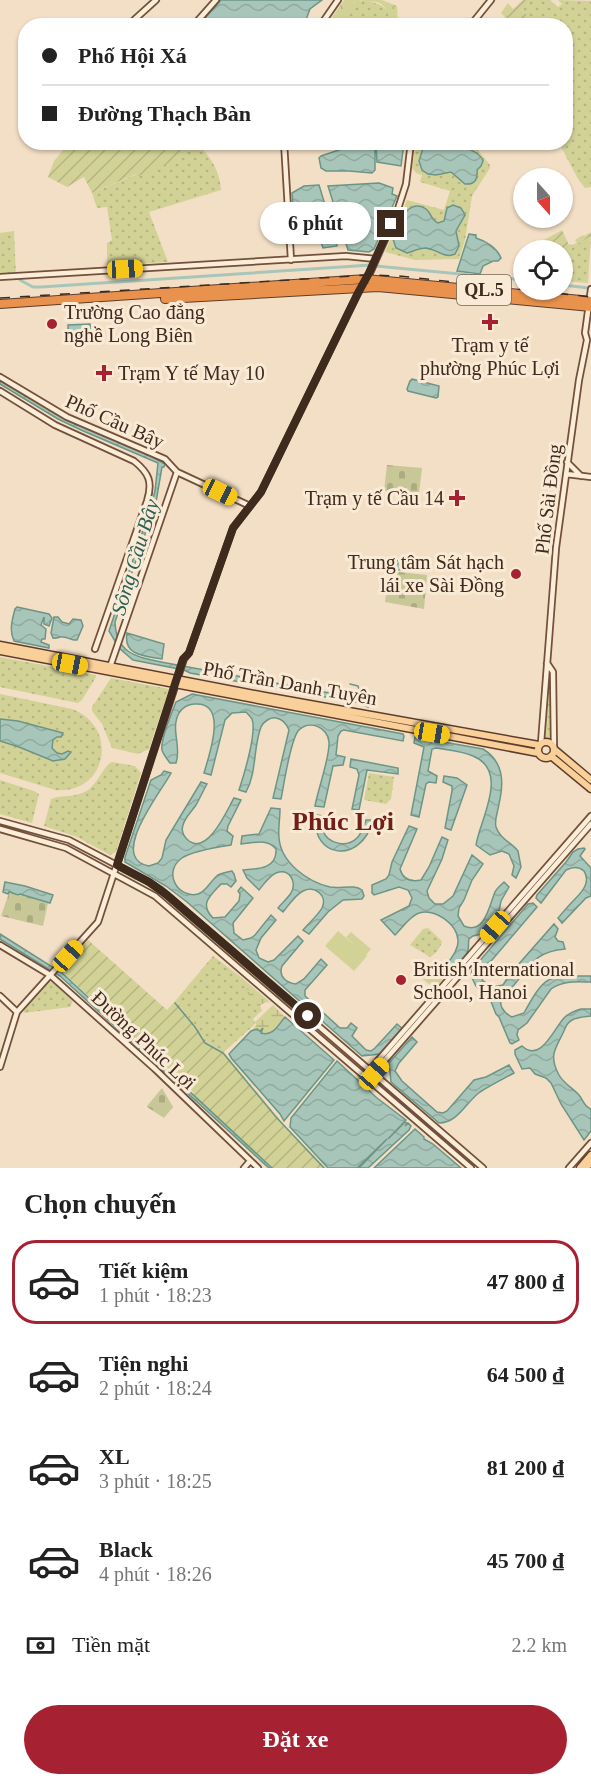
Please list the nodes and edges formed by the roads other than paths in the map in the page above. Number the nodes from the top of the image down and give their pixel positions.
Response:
1 (156, 0) edge
2 (216, 0) edge
3 (338, 0) edge
4 (491, 0) edge
5 (136, 18) edge
6 (200, 18) edge
7 (326, 18) edge
8 (476, 18) edge
9 (284, 150) edge
10 (410, 150) edge
11 (376, 259) junction
12 (291, 260) junction
13 (0, 277) edge
14 (366, 279) junction
15 (361, 287) junction
16 (591, 289) edge
17 (97, 301) junction
18 (590, 304) edge
19 (0, 306) edge
20 (591, 335) edge
21 (587, 340) junction
22 (0, 377) edge
23 (0, 391) edge
24 (567, 462) junction
25 (177, 472) junction
26 (566, 474) junction
27 (581, 476) junction
28 (591, 477) edge
29 (250, 506) junction
30 (0, 645) edge
31 (95, 649) dead end
32 (0, 651) edge
33 (547, 663) junction
34 (108, 670) junction
35 (177, 678) junction
36 (540, 744) junction
37 (553, 752) junction
38 (538, 753) junction
39 (591, 780) edge
40 (591, 789) edge
41 (591, 816) edge
42 (0, 821) edge
43 (591, 824) edge
44 (584, 827) junction
45 (0, 829) edge
46 (117, 865) junction
47 (114, 873) junction
48 (0, 945) edge
49 (53, 972) junction
50 (0, 996) edge
51 (17, 1012) junction
52 (0, 1067) edge
53 (372, 1072) junction
54 (367, 1078) junction
55 (591, 1143) edge
56 (591, 1155) edge
57 (250, 1161) junction
58 (591, 1162) edge
59 (244, 1168) edge
60 (258, 1168) edge
61 (471, 1168) edge
62 (483, 1168) edge
63 (569, 1168) edge
64 (580, 1168) edge
65 (586, 1168) edge

1 - 5 street
2 - 6 street
3 - 7 street
4 - 8 street
9 - 12 street
10 - 11 street
11 - 12 street
11 - 14 street
12 - 13 street
14 - 15 street
14 - 17 highway, QL.5
14 - 18 highway, QL.5
15 - 17 highway, QL.5
15 - 18 highway, QL.5
15 - 29 street
16 - 18 street, Phố Sài Đồng
17 - 19 highway, QL.5
18 - 21 street, Phố Sài Đồng
20 - 21 street, Phố Sài Đồng
21 - 24 street, Phố Sài Đồng
22 - 25 street, Phố Cầu Bây
23 - 31 street
24 - 26 street, Phố Sài Đồng
24 - 27 street
25 - 29 street, Phố Cầu Bây
25 - 34 street
26 - 27 street
26 - 33 street, Phố Sài Đồng
27 - 28 street
29 - 35 street
30 - 34 main road, Phố Trần Danh Tuyên
32 - 34 main road, Phố Trần Danh Tuyên
33 - 36 street, Phố Sài Đồng
33 - 37 street, Phố Sài Đồng
34 - 35 main road, Phố Trần Danh Tuyên
35 - 36 main road, Phố Trần Danh Tuyên
35 - 38 main road, Phố Trần Danh Tuyên
35 - 46 street
36 - 37 main road, Phố Trần Danh Tuyên
36 - 38 main road
37 - 38 main road, Phố Trần Danh Tuyên
37 - 39 main road
37 - 40 main road
41 - 44 street
42 - 46 street
43 - 44 street
44 - 53 street
45 - 47 street
46 - 47 street
46 - 53 street
47 - 49 street
47 - 54 street
48 - 49 street, Đường Phúc Lợi
49 - 51 street
49 - 57 street, Đường Phúc Lợi
50 - 51 street
51 - 52 street
53 - 54 street
53 - 62 street
54 - 61 street
55 - 63 street
56 - 64 main road
57 - 59 street
57 - 60 street, Đường Phúc Lợi
58 - 65 main road

